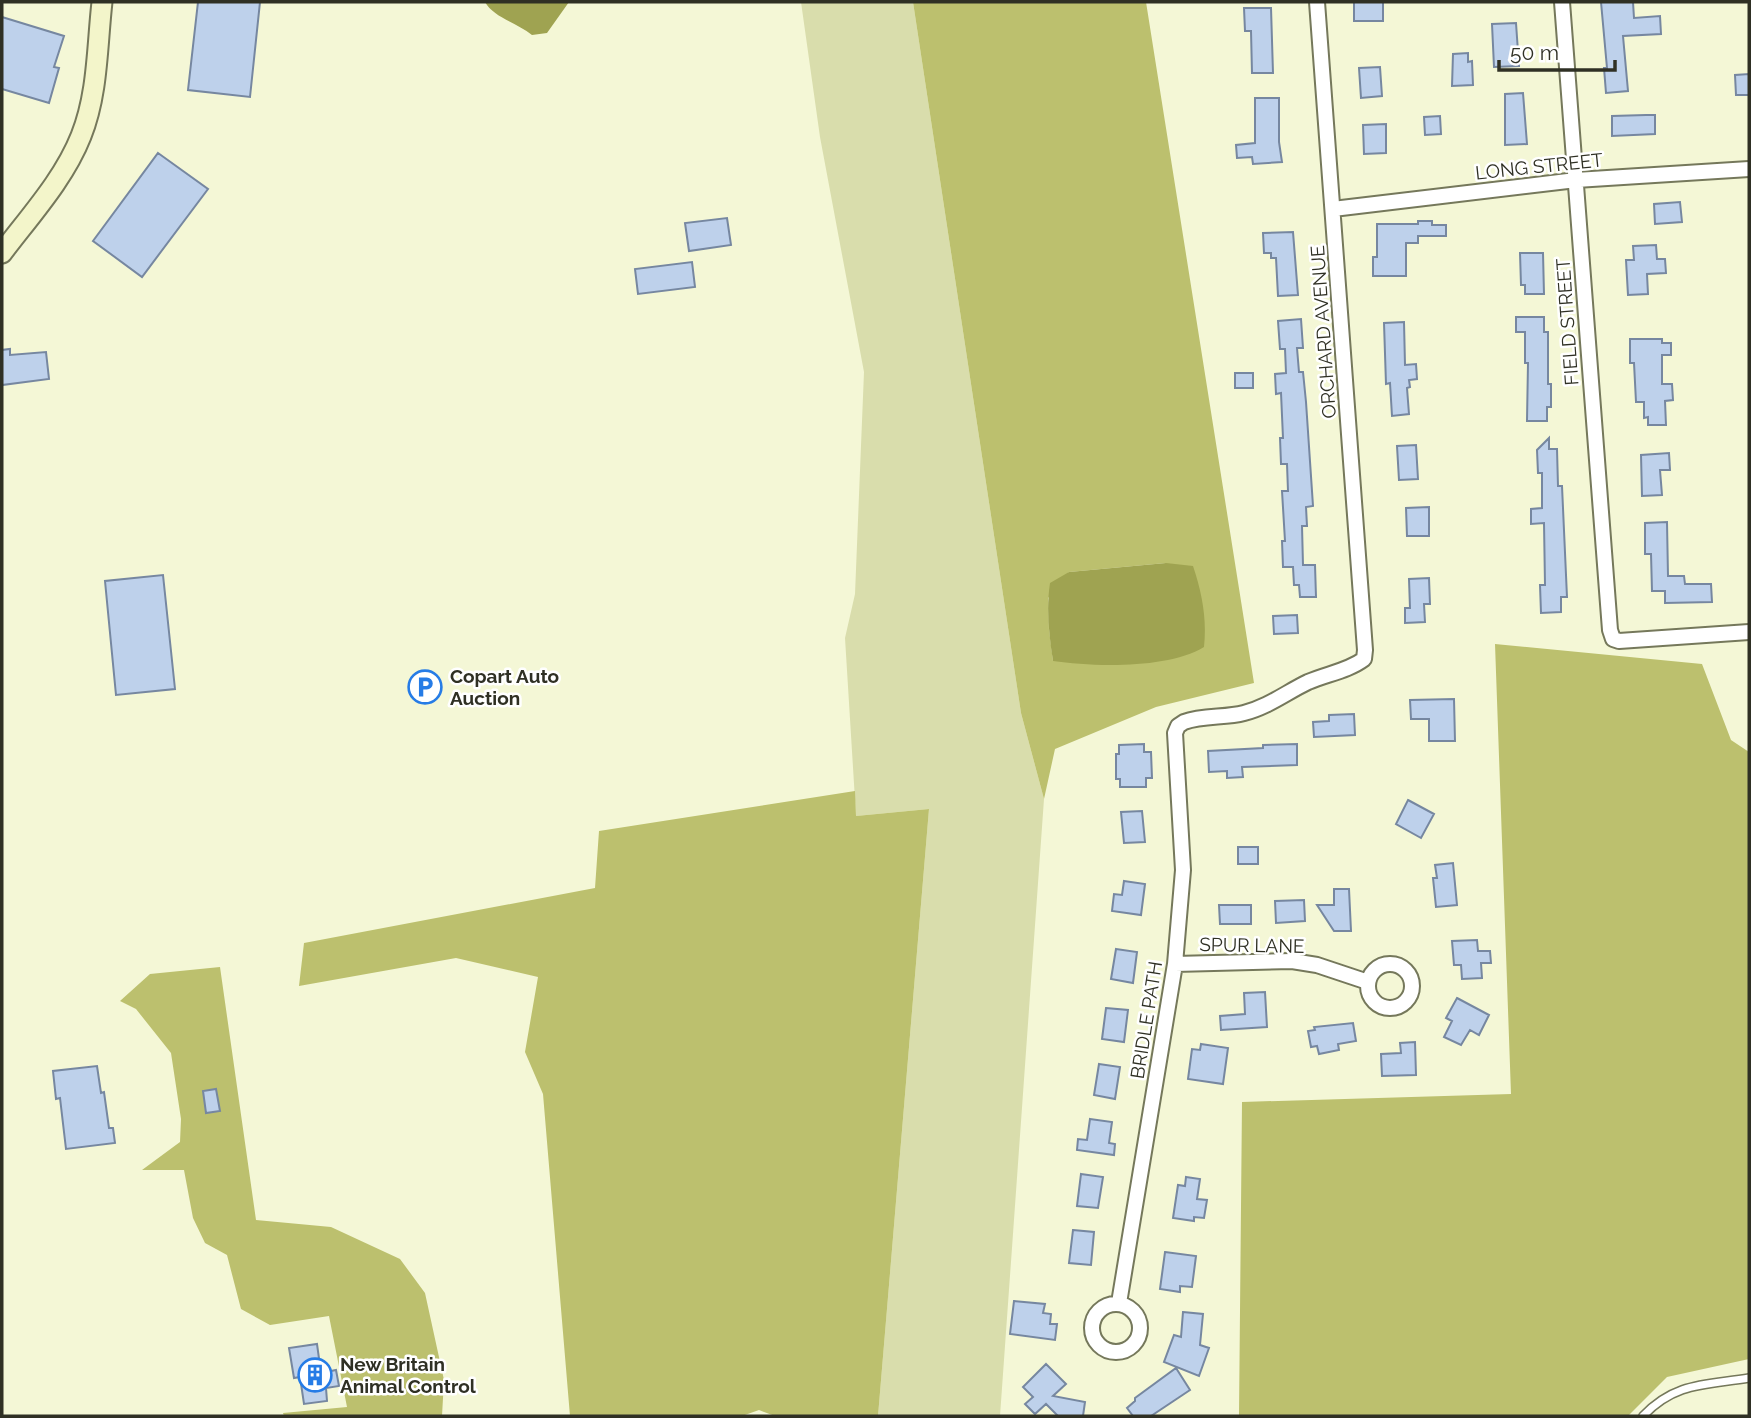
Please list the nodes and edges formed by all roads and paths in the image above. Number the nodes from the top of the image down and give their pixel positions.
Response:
1 (102, 2) edge
2 (1317, 2) edge
3 (1562, 2) edge
4 (1749, 169) edge
5 (1576, 180) junction
6 (1333, 209) junction
7 (2, 253) edge
8 (1749, 632) edge
9 (1174, 741) joint
10 (1175, 964) junction
11 (1368, 982) dead end
12 (1119, 1303) dead end
13 (1749, 1378) edge
14 (1643, 1416) edge

1 - 7 main road
2 - 6 street, ORCHARD AVENUE
3 - 5 street, FIELD STREET
4 - 5 street, LONG STREET
5 - 6 street, LONG STREET
5 - 8 street, FIELD STREET
6 - 9 street, ORCHARD AVENUE
9 - 10 street, BRIDLE PATH
10 - 11 street, SPUR LANE
10 - 12 street, BRIDLE PATH
13 - 14 lane

